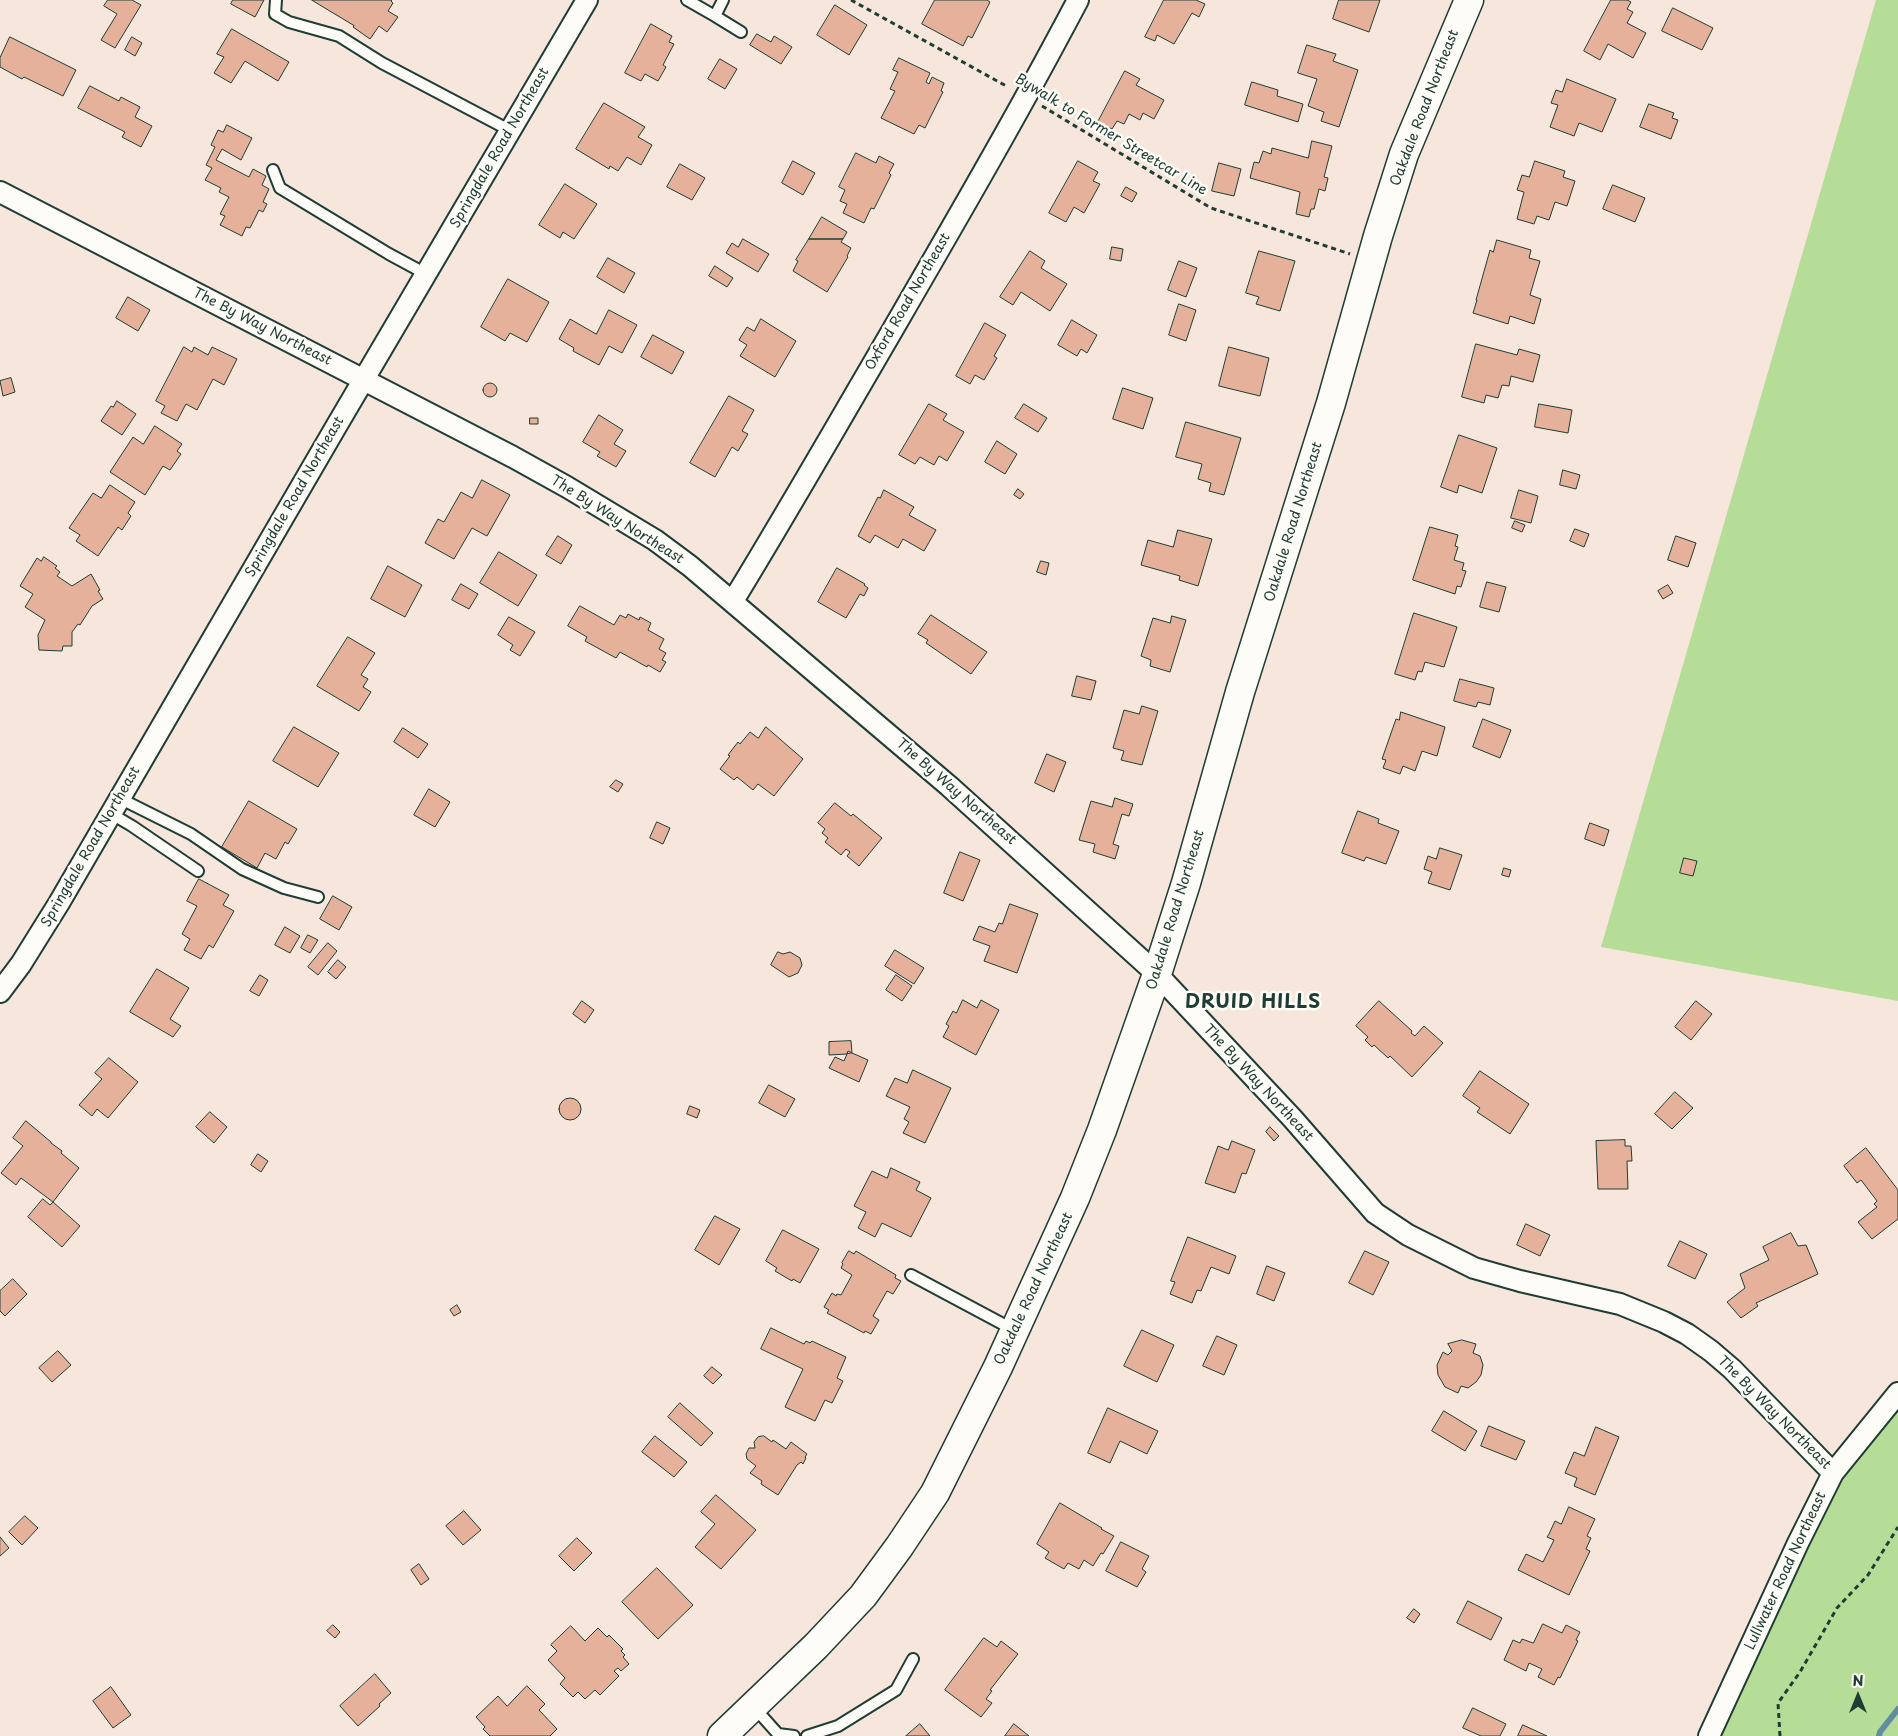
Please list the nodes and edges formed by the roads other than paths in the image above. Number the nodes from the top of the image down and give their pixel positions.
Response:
1 (276, 0) edge
2 (587, 0) edge
3 (687, 0) edge
4 (723, 0) edge
5 (1078, 0) edge
6 (1469, 0) edge
7 (715, 16) junction
8 (741, 32) dead end
9 (511, 131) junction
10 (273, 170) dead end
11 (0, 192) edge
12 (426, 274) junction
13 (364, 380) junction
14 (733, 601) junction
15 (115, 806) junction
16 (198, 871) dead end
17 (318, 897) dead end
18 (1157, 974) junction
19 (0, 992) edge
20 (911, 1275) dead end
21 (1015, 1331) junction
22 (1898, 1392) edge
23 (1833, 1473) junction
24 (913, 1659) dead end
25 (753, 1706) junction
26 (722, 1736) edge
27 (794, 1736) edge
28 (807, 1736) edge
29 (1709, 1736) edge

1 - 9 lane
2 - 9 street, Springdale Road Northeast
3 - 7 lane
4 - 7 lane
5 - 14 street, Oxford Road Northeast
6 - 18 street, Oakdale Road Northeast
7 - 8 lane
9 - 12 street, Springdale Road Northeast
10 - 12 lane
11 - 13 street, The By Way Northeast
12 - 13 street, Springdale Road Northeast
13 - 14 street, The By Way Northeast
13 - 15 street, Springdale Road Northeast
14 - 18 street, The By Way Northeast
15 - 16 lane
15 - 17 lane
15 - 19 street, Springdale Road Northeast
18 - 21 street, Oakdale Road Northeast
18 - 23 street, The By Way Northeast
20 - 21 lane
21 - 25 street, Oakdale Road Northeast
22 - 23 street, Lullwater Road Northeast
23 - 29 street, Lullwater Road Northeast
24 - 28 lane
25 - 26 street, Oakdale Road Northeast
25 - 27 lane

